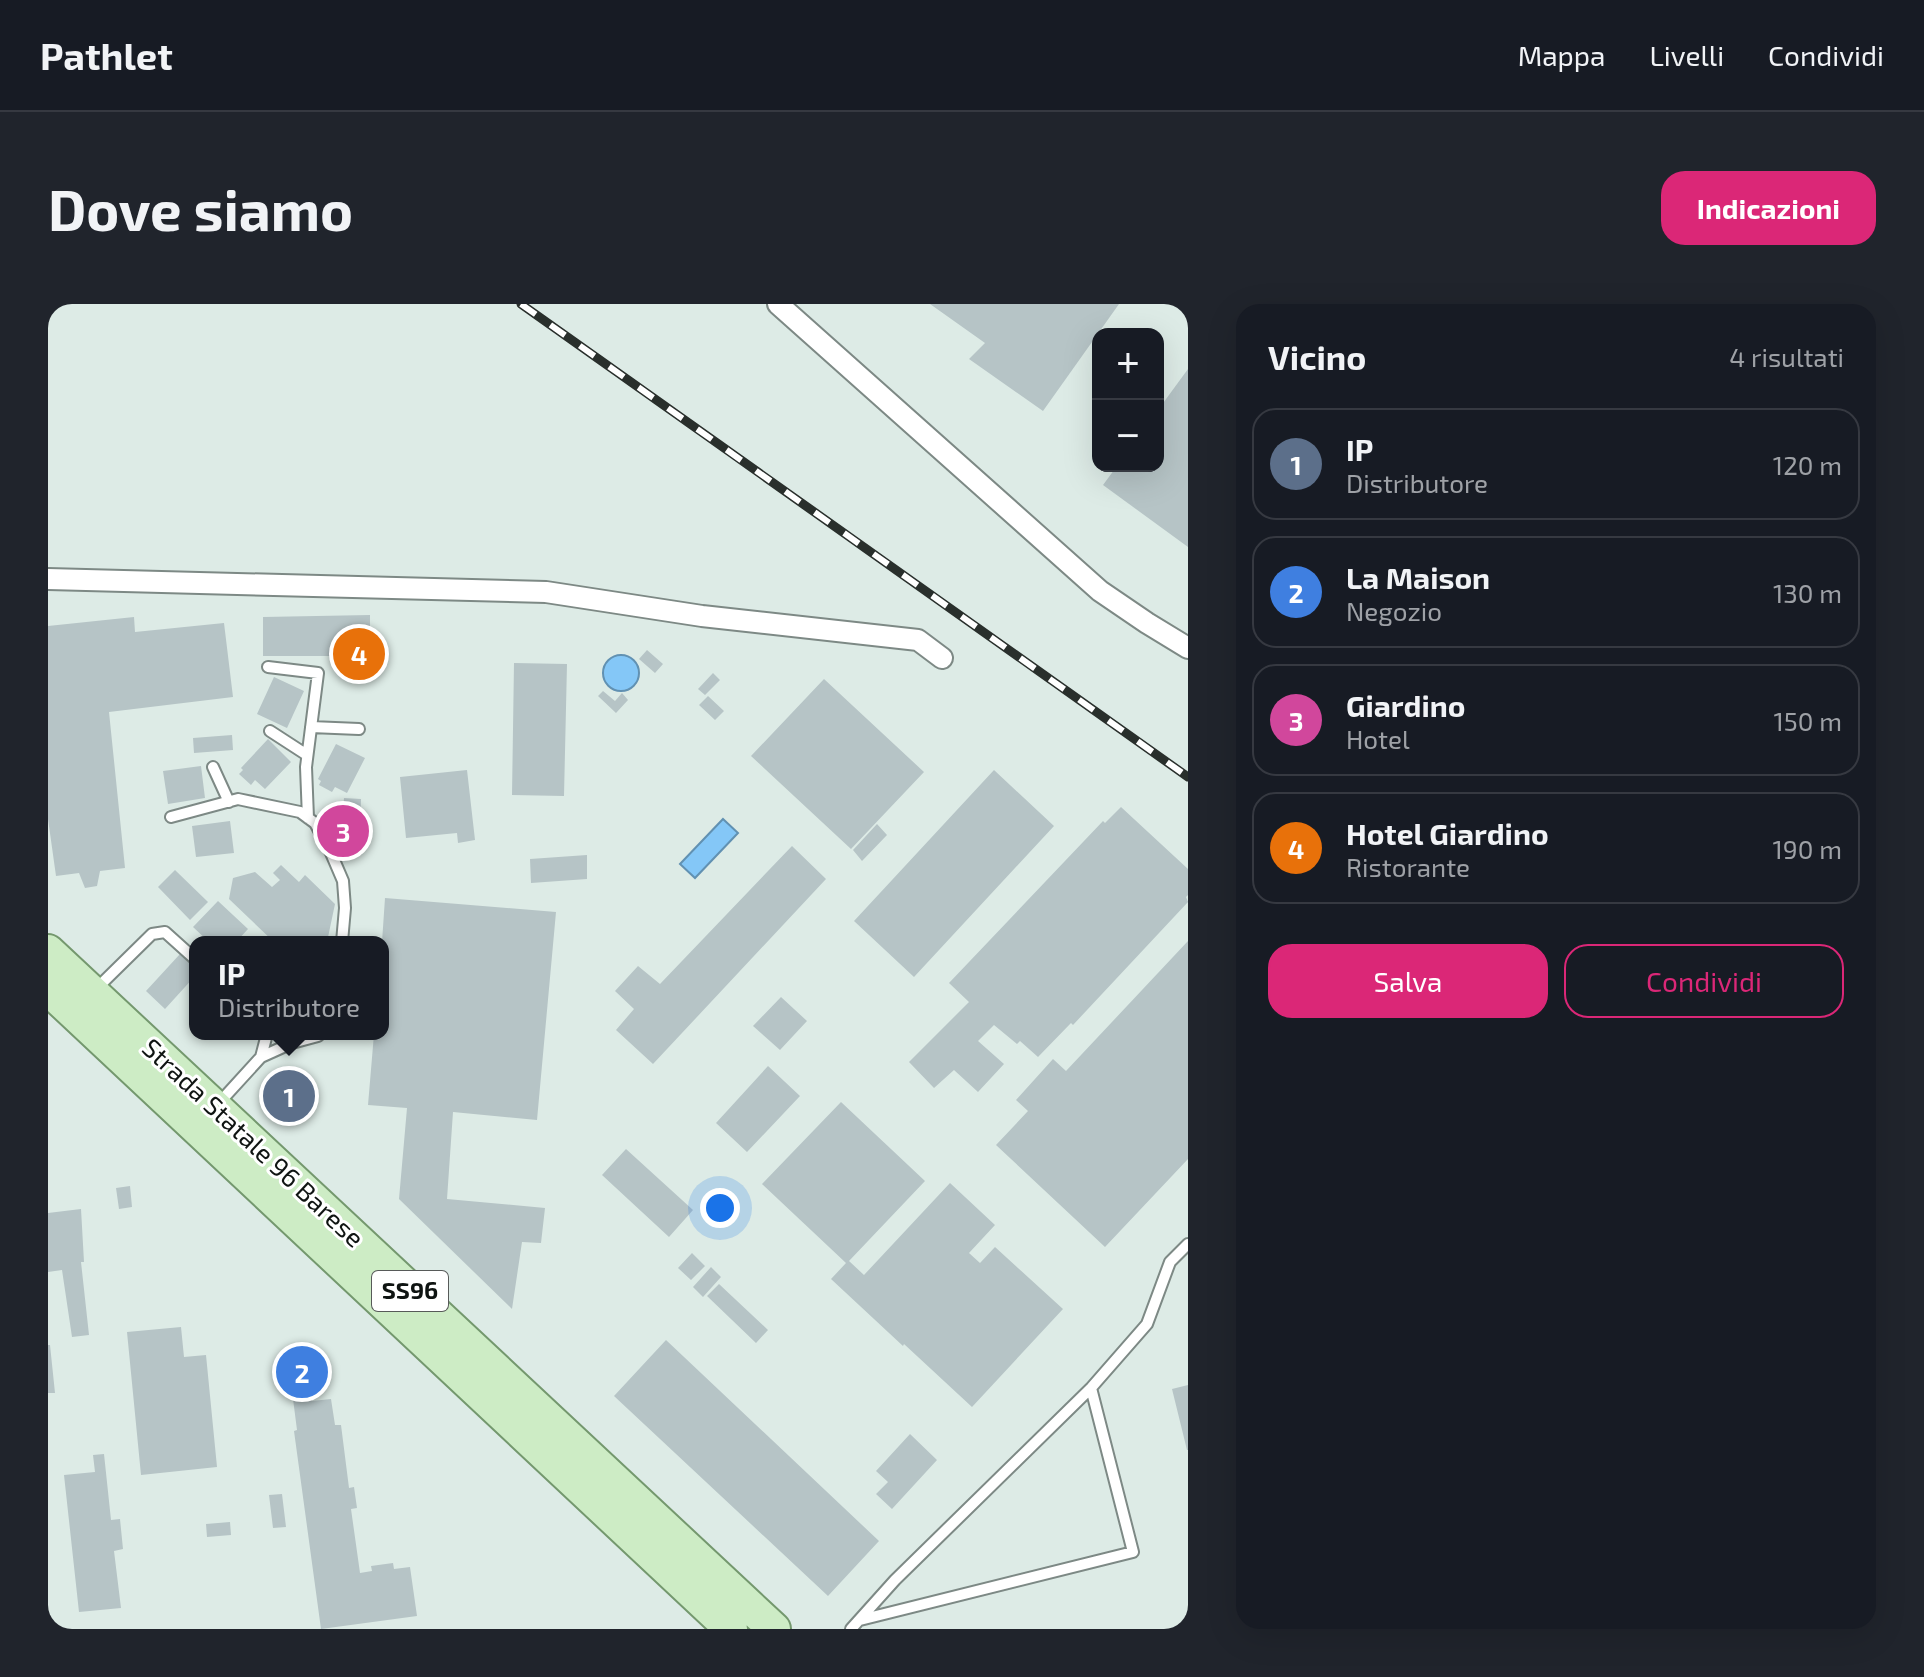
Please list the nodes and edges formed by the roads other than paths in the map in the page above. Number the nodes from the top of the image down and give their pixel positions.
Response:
1 (778, 304) edge
2 (48, 579) edge
3 (1188, 648) edge
4 (942, 658) dead end
5 (268, 667) dead end
6 (311, 727) junction
7 (359, 729) dead end
8 (270, 731) dead end
9 (307, 755) junction
10 (213, 767) dead end
11 (229, 802) junction
12 (171, 817) dead end
13 (308, 818) junction
14 (343, 936) edge
15 (48, 951) edge
16 (189, 954) edge
17 (48, 989) edge
18 (92, 993) junction
19 (265, 1040) edge
20 (303, 1040) edge
21 (261, 1057) junction
22 (215, 1107) junction
23 (1188, 1244) edge
24 (1091, 1388) junction
25 (854, 1625) edge
26 (731, 1629) edge
27 (774, 1629) edge

1 - 3 street
2 - 4 street
5 - 6 lane
6 - 7 lane
6 - 9 lane
8 - 9 lane
9 - 13 lane
10 - 11 lane
11 - 12 lane
11 - 13 lane
13 - 14 lane
15 - 18 main road, Strada Statale 96 Barese / SS96
16 - 18 lane
17 - 26 main road, Strada Statale 96 Barese / SS96
18 - 22 main road, Strada Statale 96 Barese / SS96
19 - 21 lane
20 - 21 lane
21 - 22 lane
22 - 27 main road, Strada Statale 96 Barese / SS96
23 - 24 lane
24 - 25 lane
24 - 25 lane

